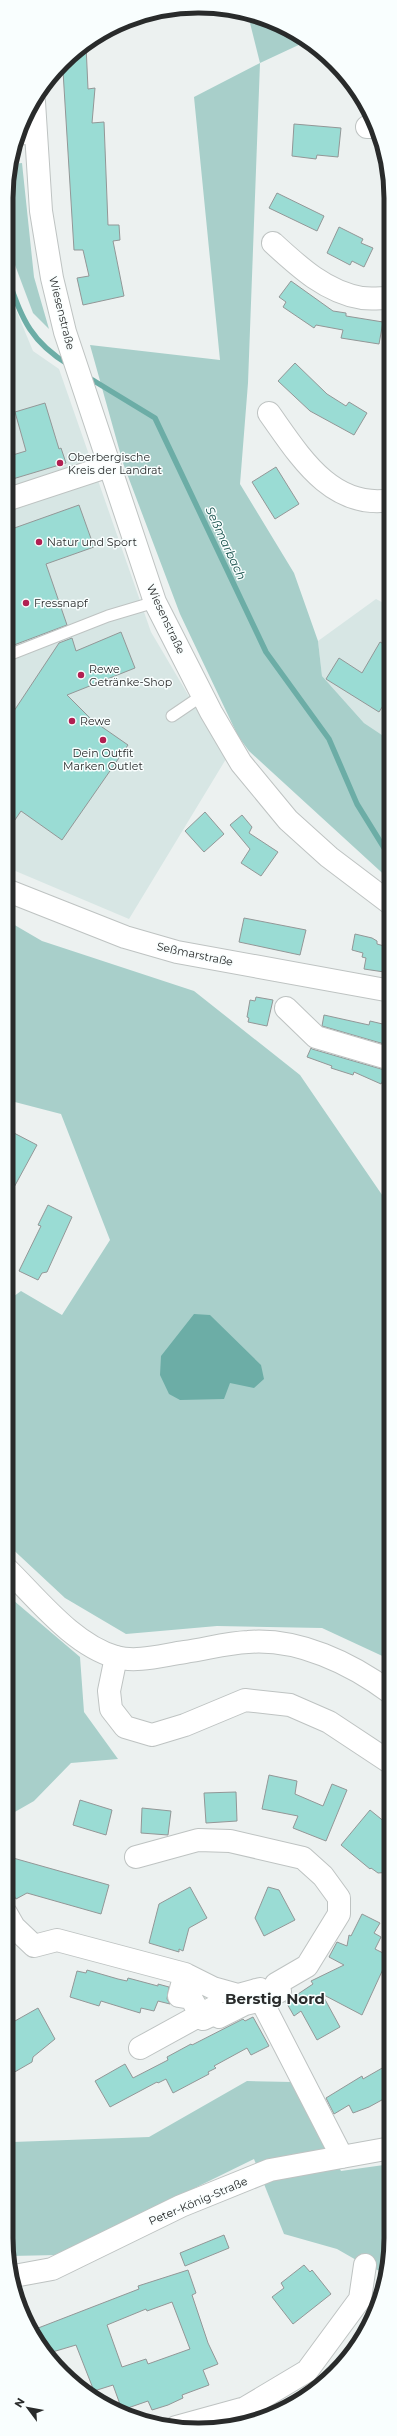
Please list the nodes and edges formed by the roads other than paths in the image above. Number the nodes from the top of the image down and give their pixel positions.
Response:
1 (31, 117) edge
2 (28, 138) edge
3 (273, 243) dead end
4 (384, 298) edge
5 (269, 414) dead end
6 (109, 466) junction
7 (13, 498) edge
8 (384, 501) edge
9 (155, 602) junction
10 (13, 653) edge
11 (203, 695) junction
12 (172, 716) dead end
13 (13, 893) edge
14 (384, 899) edge
15 (384, 990) edge
16 (286, 1008) dead end
17 (384, 1057) edge
18 (13, 1575) edge
19 (116, 1657) junction
20 (384, 1689) edge
21 (384, 1758) edge
22 (136, 1857) dead end
23 (13, 1925) edge
24 (184, 1974) junction
25 (258, 1992) junction
26 (201, 2014) junction
27 (140, 2048) dead end
28 (384, 2149) edge
29 (342, 2157) junction
30 (365, 2265) dead end
31 (17, 2275) edge
32 (190, 2423) edge

1 - 2 street, Wiesenstraße
2 - 6 street, Wiesenstraße
3 - 4 street
5 - 8 street
6 - 7 street
6 - 9 street, Wiesenstraße
9 - 10 lane
9 - 11 street, Wiesenstraße
11 - 12 lane
11 - 14 street, Wiesenstraße
13 - 15 street, Seßmarstraße
16 - 17 street
18 - 19 street
19 - 20 street
19 - 21 street
22 - 25 street
23 - 24 street
24 - 25 street
24 - 26 street
25 - 26 street
25 - 29 street
26 - 27 street
28 - 29 street, Peter-König-Straße
29 - 31 street, Peter-König-Straße
30 - 32 street

